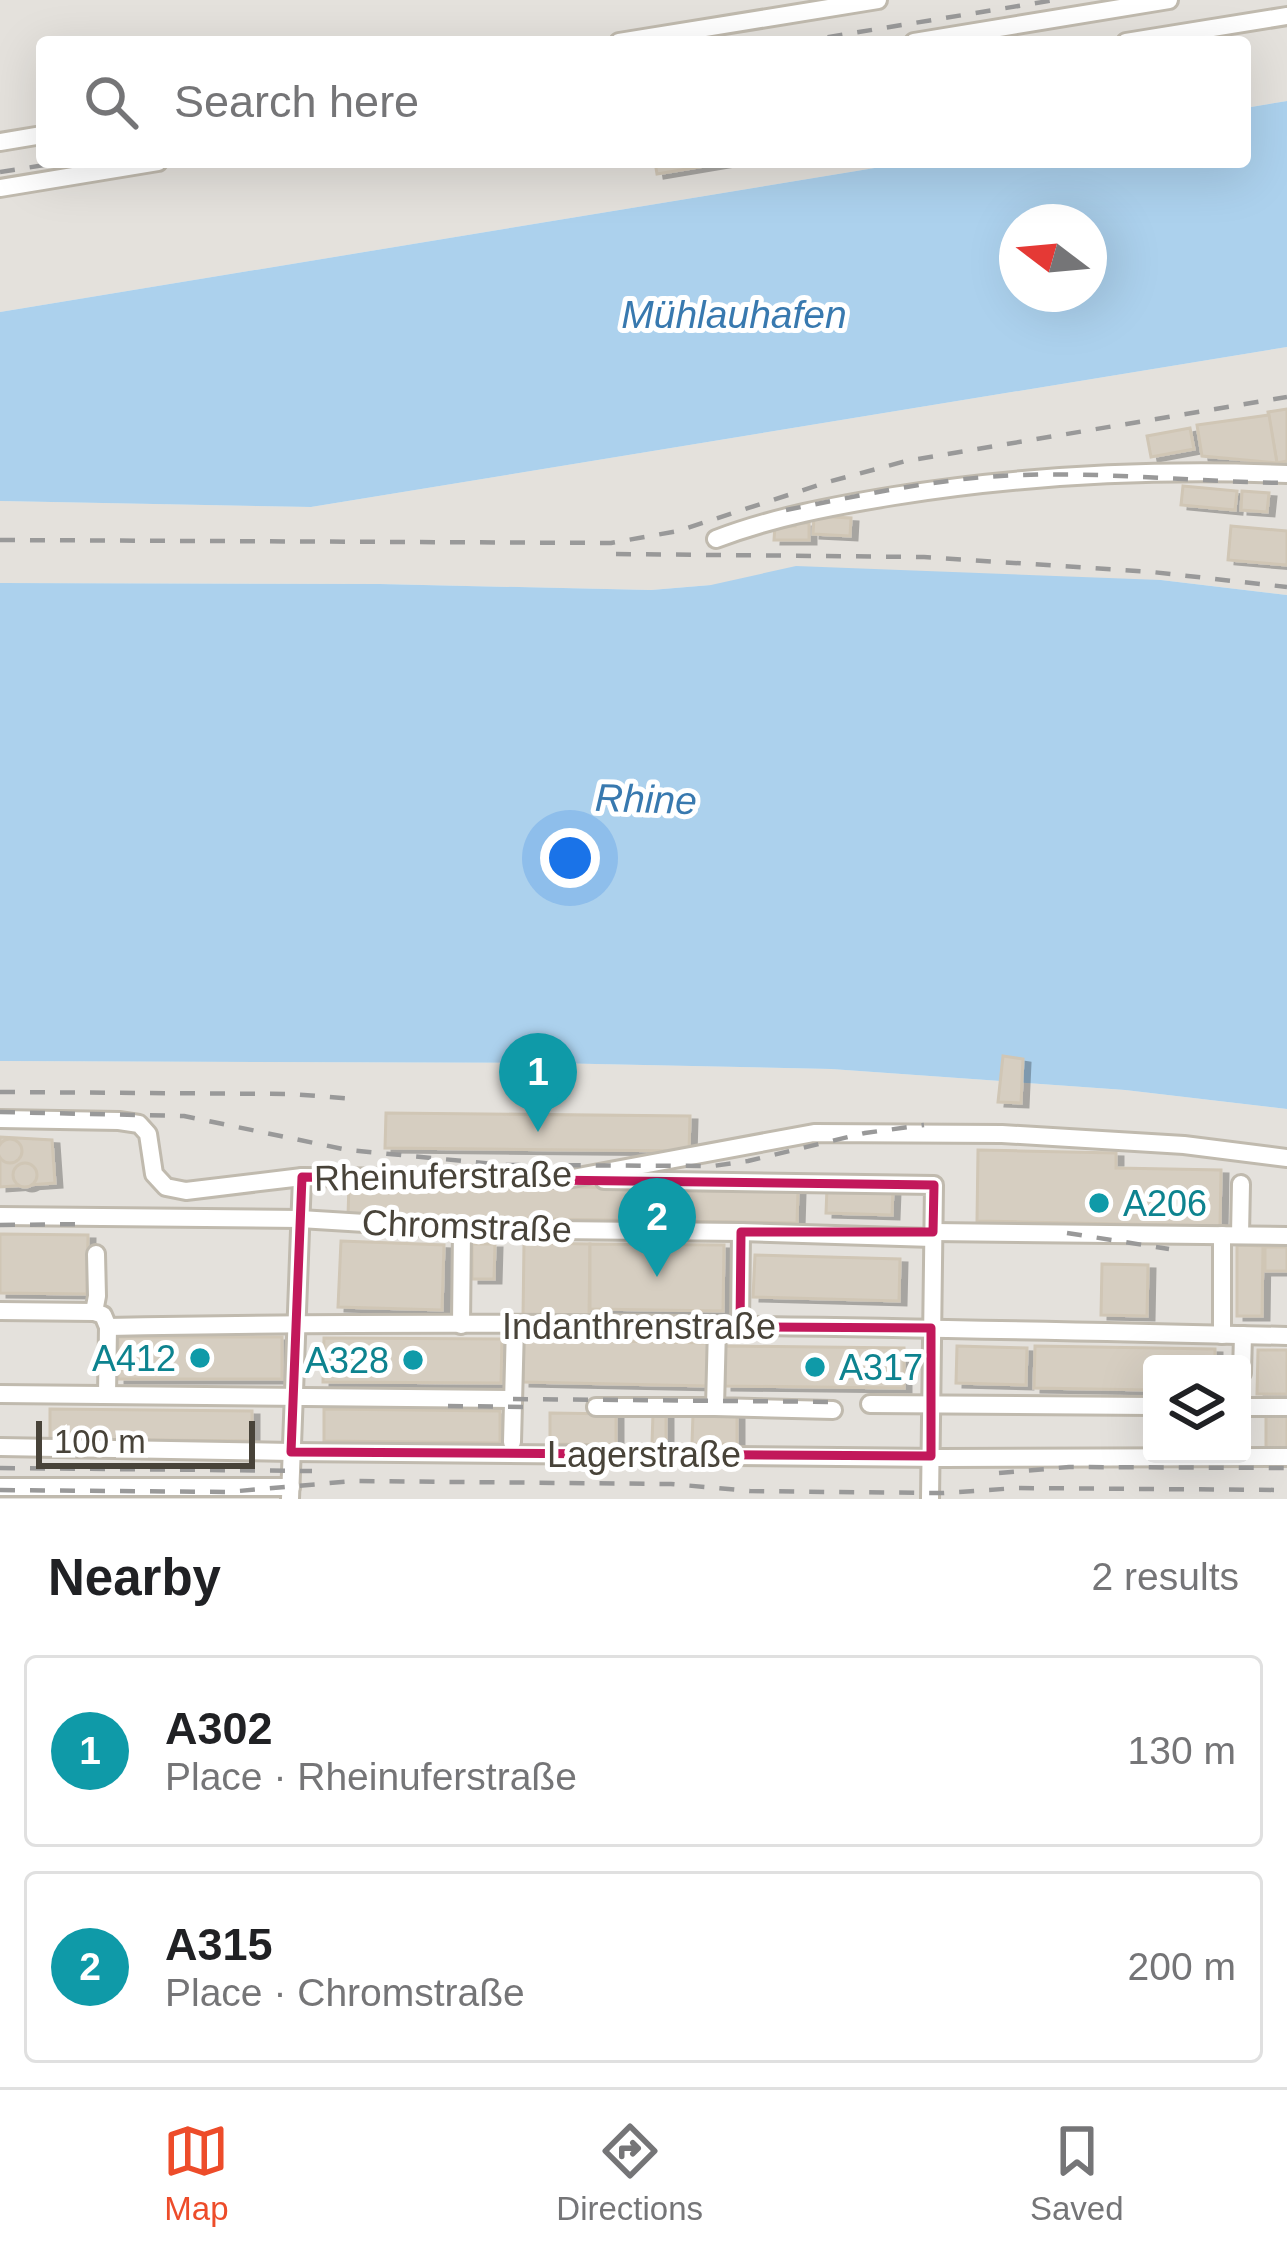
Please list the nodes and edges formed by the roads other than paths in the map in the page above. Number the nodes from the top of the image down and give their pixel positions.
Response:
1 (878, 0) edge
2 (1169, 0) edge
3 (1287, 16) edge
4 (1034, 33) edge
5 (656, 36) edge
6 (994, 36) edge
7 (1163, 36) edge
8 (36, 136) edge
9 (0, 142) edge
10 (122, 168) edge
11 (0, 188) edge
12 (1287, 474) edge
13 (716, 538) dead end
14 (0, 1119) edge
15 (1287, 1158) edge
16 (302, 1177) junction
17 (567, 1179) junction
18 (1241, 1184) dead end
19 (0, 1216) edge
20 (300, 1219) junction
21 (462, 1229) junction
22 (741, 1232) junction
23 (933, 1235) junction
24 (1231, 1235) junction
25 (1287, 1236) edge
26 (96, 1254) dead end
27 (0, 1310) edge
28 (94, 1312) junction
29 (296, 1323) junction
30 (461, 1324) junction
31 (515, 1325) junction
32 (717, 1327) junction
33 (740, 1327) junction
34 (108, 1328) junction
35 (931, 1328) junction
36 (1222, 1335) junction
37 (1243, 1335) junction
38 (1287, 1336) edge
39 (1242, 1355) edge
40 (0, 1394) edge
41 (107, 1395) junction
42 (292, 1396) junction
43 (513, 1399) junction
44 (870, 1404) dead end
45 (931, 1405) junction
46 (1143, 1406) edge
47 (1251, 1406) edge
48 (1287, 1406) edge
49 (596, 1407) dead end
50 (715, 1407) junction
51 (833, 1409) dead end
52 (512, 1442) dead end
53 (0, 1447) edge
54 (291, 1452) junction
55 (931, 1456) junction
56 (1287, 1456) edge
57 (0, 1487) edge
58 (291, 1493) edge
59 (930, 1499) edge

1 - 5 street
2 - 4 street
3 - 7 street
4 - 6 street
8 - 9 street
10 - 11 street
12 - 13 street
14 - 16 street, Rheinuferstraße
15 - 17 street, Rheinuferstraße
16 - 17 street, Rheinuferstraße
16 - 20 street
17 - 23 street
18 - 24 street
19 - 20 street, Chromstraße
20 - 21 street, Chromstraße
20 - 29 street
21 - 22 street, Chromstraße
21 - 30 street
22 - 23 street, Chromstraße
22 - 33 street
23 - 24 street, Chromstraße
23 - 35 street
24 - 25 street, Chromstraße
24 - 36 street
26 - 28 street
27 - 28 street
28 - 34 street
29 - 30 street, Indanthrenstraße
29 - 34 street, Indanthrenstraße
29 - 42 street
30 - 31 street, Indanthrenstraße
31 - 32 street, Indanthrenstraße
31 - 43 street
32 - 33 street, Indanthrenstraße
32 - 50 street
33 - 35 street, Indanthrenstraße
34 - 41 street
35 - 36 street, Indanthrenstraße
35 - 45 street
36 - 37 street, Indanthrenstraße
37 - 38 street, Indanthrenstraße
37 - 39 street
40 - 41 street
41 - 42 street
42 - 43 street
42 - 54 street
43 - 52 street
44 - 45 street
45 - 46 street
45 - 55 street
47 - 48 street
49 - 50 street
50 - 51 street
53 - 54 street, Lagerstraße
54 - 55 street, Lagerstraße
54 - 58 street
55 - 56 street, Lagerstraße
55 - 59 street
57 - 58 street

